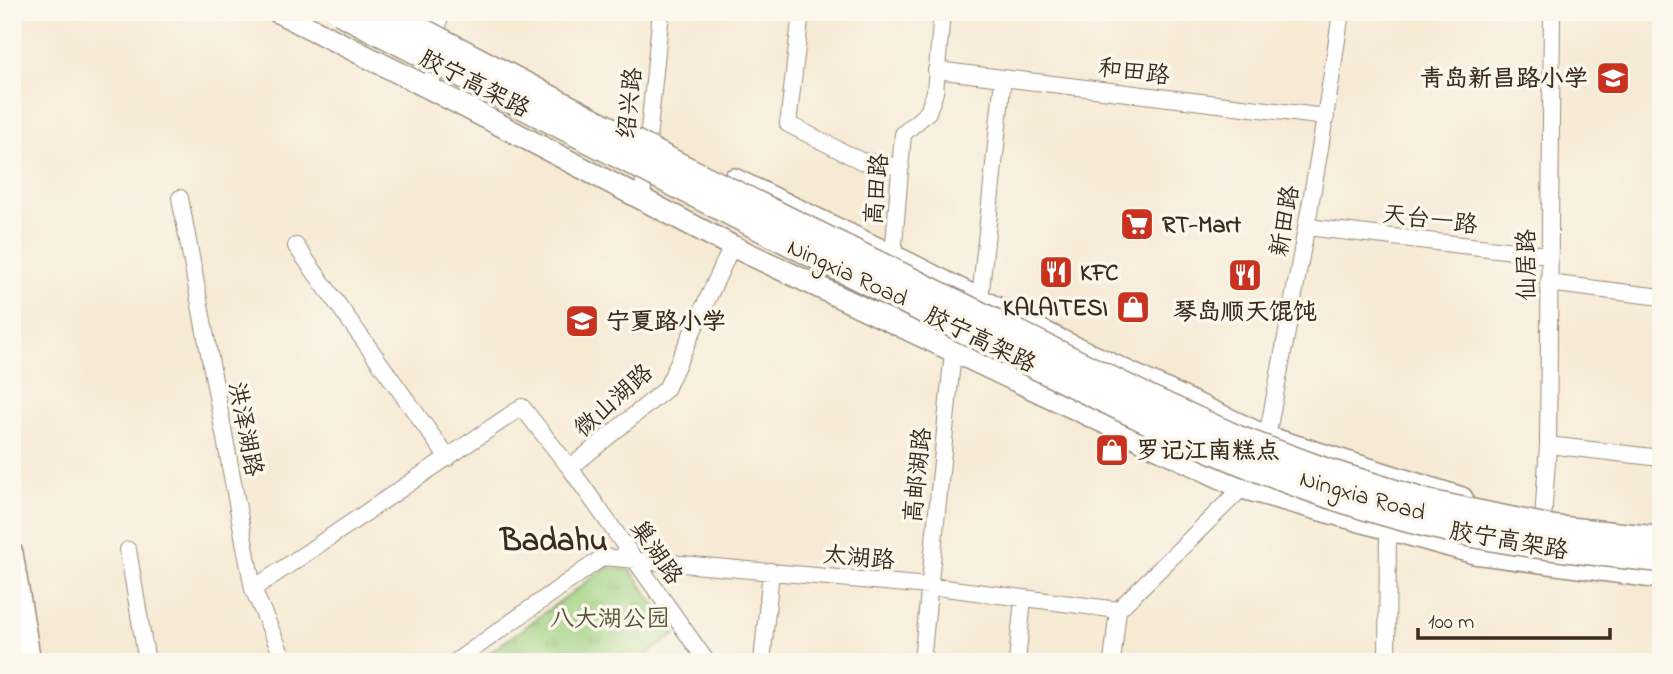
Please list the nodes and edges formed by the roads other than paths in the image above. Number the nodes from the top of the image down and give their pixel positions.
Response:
1 (278, 12) edge
2 (339, 12) edge
3 (387, 12) edge
4 (410, 12) edge
5 (661, 12) edge
6 (801, 12) edge
7 (942, 12) edge
8 (1341, 12) edge
9 (1552, 12) edge
10 (439, 19) edge
11 (936, 70) junction
12 (1003, 78) junction
13 (431, 89) junction
14 (1326, 117) junction
15 (648, 137) junction
16 (901, 167) junction
17 (180, 198) dead end
18 (642, 199) junction
19 (1307, 227) junction
20 (296, 246) dead end
21 (732, 246) junction
22 (1548, 255) junction
23 (893, 256) junction
24 (1548, 283) junction
25 (1661, 297) edge
26 (980, 299) junction
27 (953, 351) junction
28 (1267, 437) junction
29 (1548, 445) junction
30 (448, 458) junction
31 (1661, 458) edge
32 (570, 468) junction
33 (1242, 488) junction
34 (1544, 517) junction
35 (1388, 529) junction
36 (1661, 532) edge
37 (1661, 539) edge
38 (128, 550) dead end
39 (12, 553) edge
40 (634, 560) junction
41 (1661, 561) edge
42 (1540, 563) junction
43 (771, 571) junction
44 (1661, 578) edge
45 (929, 586) junction
46 (253, 589) junction
47 (1023, 598) junction
48 (1118, 610) junction
49 (30, 662) edge
50 (147, 662) edge
51 (285, 662) edge
52 (455, 662) edge
53 (707, 662) edge
54 (762, 662) edge
55 (922, 662) edge
56 (1017, 662) edge
57 (1112, 662) edge
58 (1387, 662) edge

1 - 13 main road, Ningxia Road
2 - 41 highway, 胶宁高架路, bridge
3 - 37 highway, 胶宁高架路, bridge
4 - 10 main road, Ningxia Road
5 - 15 street, 绍兴路
6 - 16 street
7 - 11 street, 高田路
8 - 14 street, 新田路
9 - 22 street, 仙居路
10 - 13 street
10 - 15 main road, Ningxia Road
11 - 12 street, 和田路
11 - 16 street, 高田路
12 - 14 street, 和田路
12 - 26 street
13 - 18 main road, Ningxia Road
14 - 19 street, 新田路
15 - 18 street, 绍兴路
15 - 23 main road, Ningxia Road
16 - 23 street, 高田路
17 - 46 street, 洪泽湖路
18 - 21 main road, Ningxia Road
19 - 22 street, 天台一路
19 - 28 street, 新田路
20 - 30 street
21 - 27 main road, Ningxia Road
21 - 32 street, 微山湖路
22 - 24 street, 仙居路
23 - 26 main road, Ningxia Road
24 - 25 street
24 - 29 street, 仙居路
26 - 27 street, 高邮湖路
26 - 28 main road, Ningxia Road
27 - 33 main road, Ningxia Road
27 - 45 street, 高邮湖路
28 - 33 street, 新田路
28 - 34 main road, Ningxia Road
29 - 31 street
29 - 34 street, 仙居路
30 - 32 street, 巢湖路
30 - 46 street
32 - 40 street, 巢湖路
33 - 35 main road, Ningxia Road
33 - 48 street
34 - 36 main road, Ningxia Road
34 - 42 street, 仙居路
35 - 42 main road, Ningxia Road
35 - 58 street
38 - 50 street
39 - 49 main road
40 - 43 street, 太湖路
40 - 52 street, 太湖路
40 - 53 street, 巢湖路
42 - 44 main road, Ningxia Road
43 - 45 street, 太湖路
43 - 54 street
45 - 47 street, 太湖路
45 - 55 street, 高邮湖路
46 - 51 street, 洪泽湖路
47 - 48 street, 太湖路
47 - 56 street
48 - 57 street

